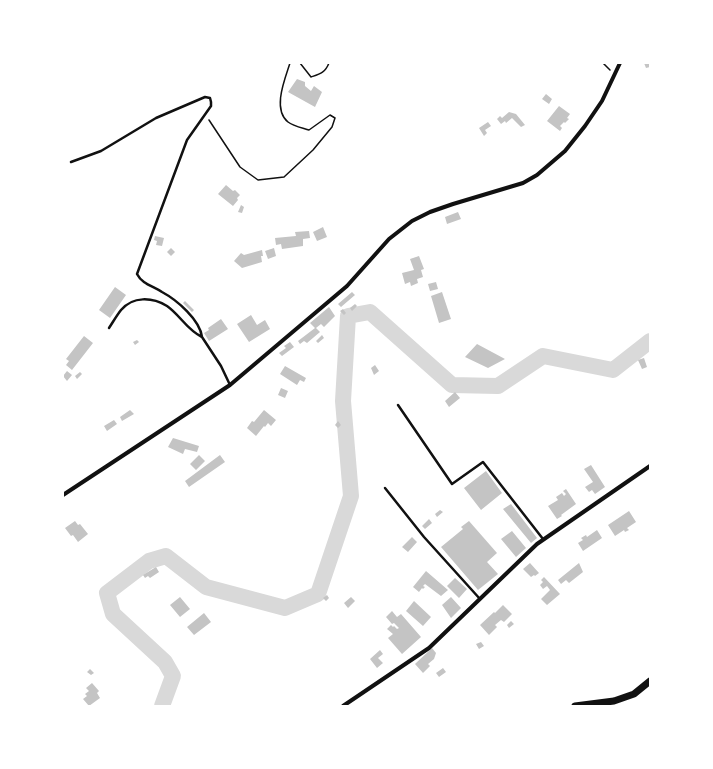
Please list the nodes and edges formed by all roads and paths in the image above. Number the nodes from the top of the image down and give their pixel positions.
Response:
1 (290, 63) edge
2 (300, 63) edge
3 (329, 63) edge
4 (603, 63) edge
5 (620, 63) edge
6 (614, 73) junction
7 (206, 115) junction
8 (71, 162) dead end
9 (109, 328) dead end
10 (202, 337) junction
11 (230, 384) junction
12 (398, 405) dead end
13 (650, 466) edge
14 (385, 488) dead end
15 (63, 495) edge
16 (543, 539) junction
17 (480, 599) junction
18 (650, 680) edge
19 (344, 706) edge
20 (575, 706) edge

1 - 7 path
2 - 3 path
4 - 6 path
5 - 6 street
6 - 11 street
7 - 8 lane
7 - 10 lane
9 - 10 lane
10 - 11 lane
11 - 15 street
12 - 16 lane
13 - 16 street
14 - 17 lane
16 - 17 street
17 - 19 street
18 - 20 street

